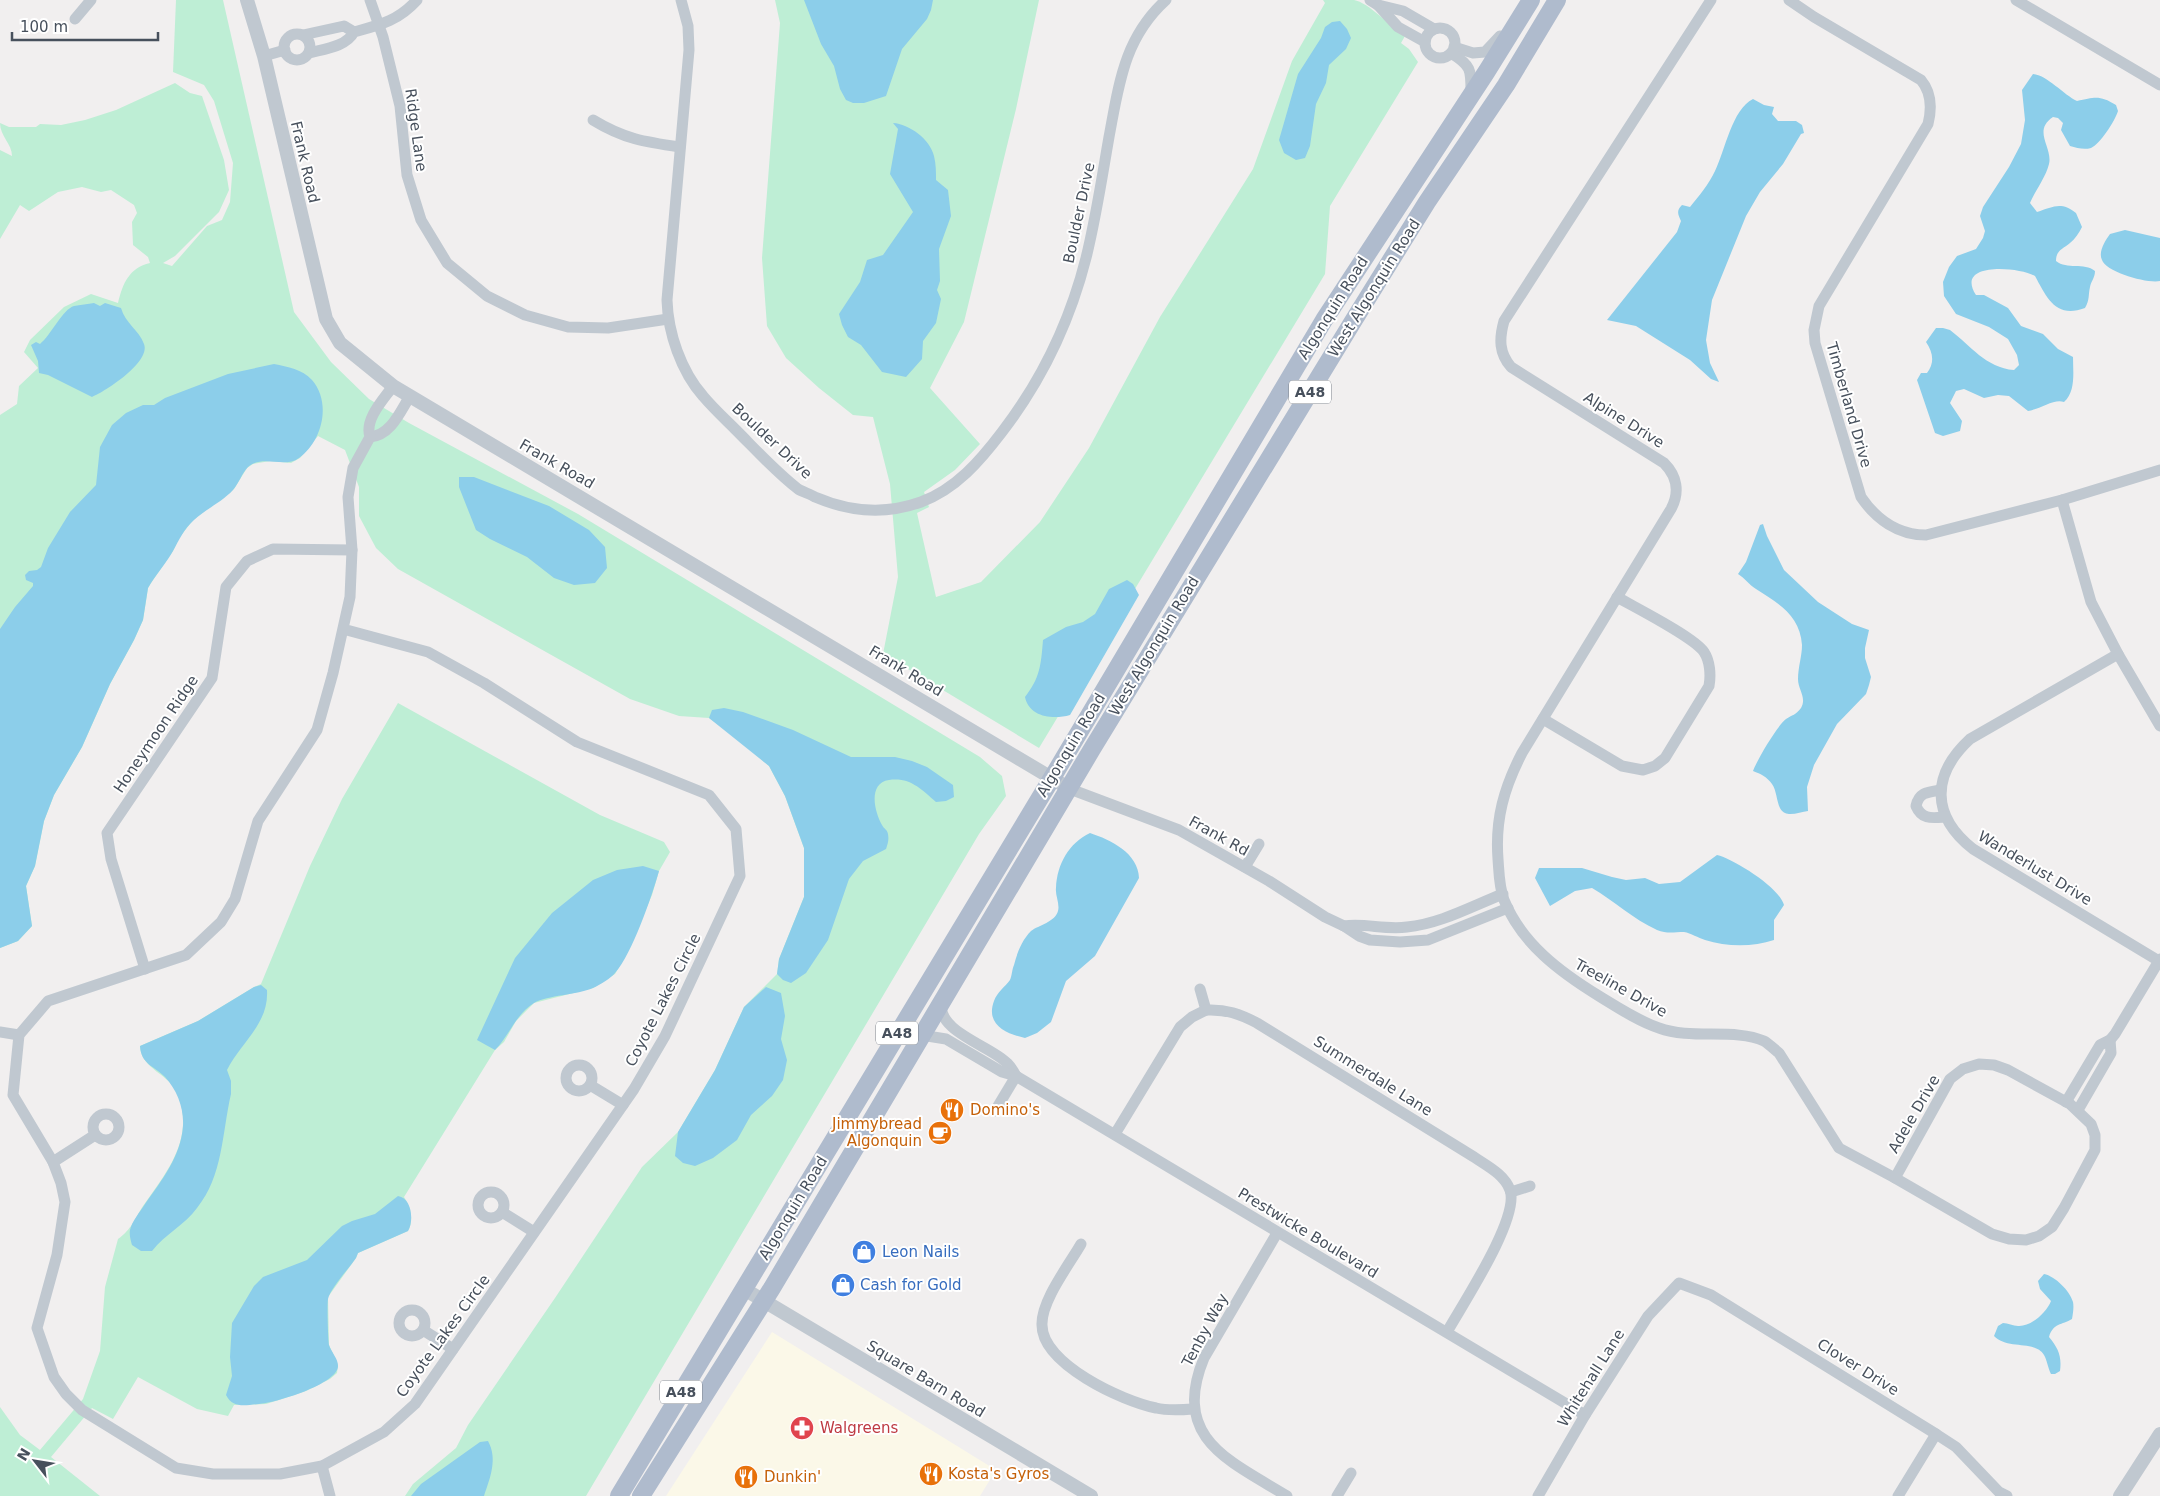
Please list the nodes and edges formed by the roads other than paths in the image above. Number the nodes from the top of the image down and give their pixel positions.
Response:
1 (91, 0) edge
2 (247, 0) edge
3 (370, 0) edge
4 (417, 0) edge
5 (681, 0) edge
6 (1166, 0) edge
7 (1522, 0) edge
8 (1531, 0) edge
9 (1557, 0) edge
10 (1711, 0) edge
11 (1789, 0) edge
12 (2016, 0) edge
13 (1374, 2) edge
14 (1807, 6) edge
15 (76, 19) dead end
16 (379, 25) junction
17 (1434, 29) junction
18 (354, 32) junction
19 (302, 35) junction
20 (1425, 42) junction
21 (285, 50) junction
22 (1453, 50) junction
23 (309, 53) junction
24 (264, 56) junction
25 (2160, 85) edge
26 (1471, 95) junction
27 (592, 120) dead end
28 (680, 147) junction
29 (668, 319) junction
30 (393, 386) junction
31 (410, 396) junction
32 (369, 434) junction
33 (2160, 470) edge
34 (2062, 500) junction
35 (352, 550) junction
36 (1617, 597) junction
37 (343, 629) junction
38 (2118, 654) junction
39 (1543, 719) junction
40 (2160, 726) edge
41 (1052, 778) junction
42 (1070, 789) junction
43 (1941, 790) junction
44 (1944, 817) junction
45 (1259, 844) dead end
46 (1245, 867) junction
47 (1502, 894) junction
48 (1508, 908) junction
49 (1344, 926) junction
50 (2160, 960) edge
51 (146, 968) junction
52 (1200, 989) dead end
53 (943, 999) junction
54 (1206, 1010) junction
55 (0, 1032) edge
56 (19, 1035) junction
57 (922, 1035) junction
58 (2110, 1040) junction
59 (1016, 1076) junction
60 (590, 1085) dead end
61 (2066, 1102) junction
62 (623, 1105) junction
63 (2078, 1110) junction
64 (995, 1112) dead end
65 (95, 1134) dead end
66 (1115, 1134) junction
67 (53, 1162) junction
68 (1895, 1178) junction
69 (1530, 1186) dead end
70 (1511, 1192) junction
71 (502, 1212) dead end
72 (534, 1232) junction
73 (1277, 1233) junction
74 (1082, 1244) dead end
75 (1679, 1284) joint
76 (744, 1289) junction
77 (764, 1300) junction
78 (423, 1330) dead end
79 (1447, 1332) junction
80 (453, 1349) junction
81 (1194, 1409) junction
82 (1585, 1415) junction
83 (1936, 1434) junction
84 (2160, 1434) edge
85 (322, 1466) junction
86 (1351, 1472) dead end
87 (330, 1496) edge
88 (618, 1496) edge
89 (641, 1496) edge
90 (1091, 1496) edge
91 (1287, 1496) edge
92 (1337, 1496) edge
93 (1538, 1496) edge
94 (1898, 1496) edge
95 (2007, 1496) edge
96 (2120, 1496) edge

1 - 15 street
2 - 24 street, Frank Road
3 - 16 street, Ridge Lane
4 - 16 street
5 - 28 street, Boulder Drive
6 - 29 street, Boulder Drive
7 - 22 street
8 - 26 main road, Algonquin Road / A48
9 - 42 main road, West Algonquin Road / A48
10 - 36 street, Alpine Drive
11 - 14 street
12 - 25 street
13 - 17 street
13 - 20 street
14 - 34 street, Timberland Drive
16 - 18 street
16 - 29 street, Ridge Lane
17 - 20 street
17 - 22 street
18 - 19 street
18 - 23 street
19 - 21 street
19 - 23 street
20 - 22 street
21 - 23 street
21 - 24 street
22 - 26 street
24 - 30 street, Frank Road
26 - 41 main road, Algonquin Road / A48
27 - 28 street
28 - 29 street, Boulder Drive
30 - 31 street, Frank Road
30 - 32 street
31 - 32 street
31 - 41 street, Frank Road
32 - 35 street
33 - 34 street, Timberland Drive
34 - 38 street
35 - 37 street
35 - 51 street, Honeymoon Ridge
36 - 39 street, Alpine Drive
36 - 39 street
37 - 51 street
37 - 62 street, Coyote Lakes Circle
38 - 40 street
38 - 43 street
39 - 47 street, Alpine Drive
41 - 42 street, Frank Road
41 - 76 main road, Algonquin Road / A48
42 - 46 street, Frank Rd
42 - 53 main road, West Algonquin Road / A48
43 - 44 street
43 - 44 street
44 - 50 street, Wanderlust Drive
45 - 46 street
46 - 49 street, Frank Rd
47 - 48 street, Alpine Drive
47 - 49 street, Frank Rd
48 - 49 street, Frank Rd
48 - 68 street, Treeline Drive
50 - 58 street
51 - 56 street
52 - 54 street
53 - 57 main road, West Algonquin Road / A48
53 - 59 street, Prestwicke Boulevard
54 - 66 street
54 - 70 street, Summerdale Lane
55 - 56 street
56 - 67 street, Coyote Lakes Circle
57 - 59 street, Prestwicke Boulevard
57 - 77 main road, West Algonquin Road / A48
58 - 61 street
58 - 63 street
59 - 64 street
59 - 66 street, Prestwicke Boulevard
60 - 62 street
61 - 63 street
61 - 68 street, Adele Drive
62 - 72 street, Coyote Lakes Circle
63 - 68 street, Adele Drive
65 - 67 street
66 - 73 street, Prestwicke Boulevard
67 - 85 street, Coyote Lakes Circle
69 - 70 street
70 - 79 street
71 - 72 street
72 - 80 street, Coyote Lakes Circle
73 - 79 street, Prestwicke Boulevard
73 - 81 street, Tenby Way
74 - 81 street
75 - 82 street, Whitehall Lane
75 - 83 street, Clover Drive
76 - 77 street, Square Barn Road
76 - 88 main road, Algonquin Road / A48
77 - 89 main road, A48
77 - 90 street, Square Barn Road
78 - 80 street
79 - 82 street, Prestwicke Boulevard
80 - 85 street, Coyote Lakes Circle
81 - 91 street, Tenby Way
82 - 93 street, Whitehall Lane
83 - 94 street
83 - 95 street, Clover Drive
84 - 96 street
85 - 87 street
86 - 92 street

